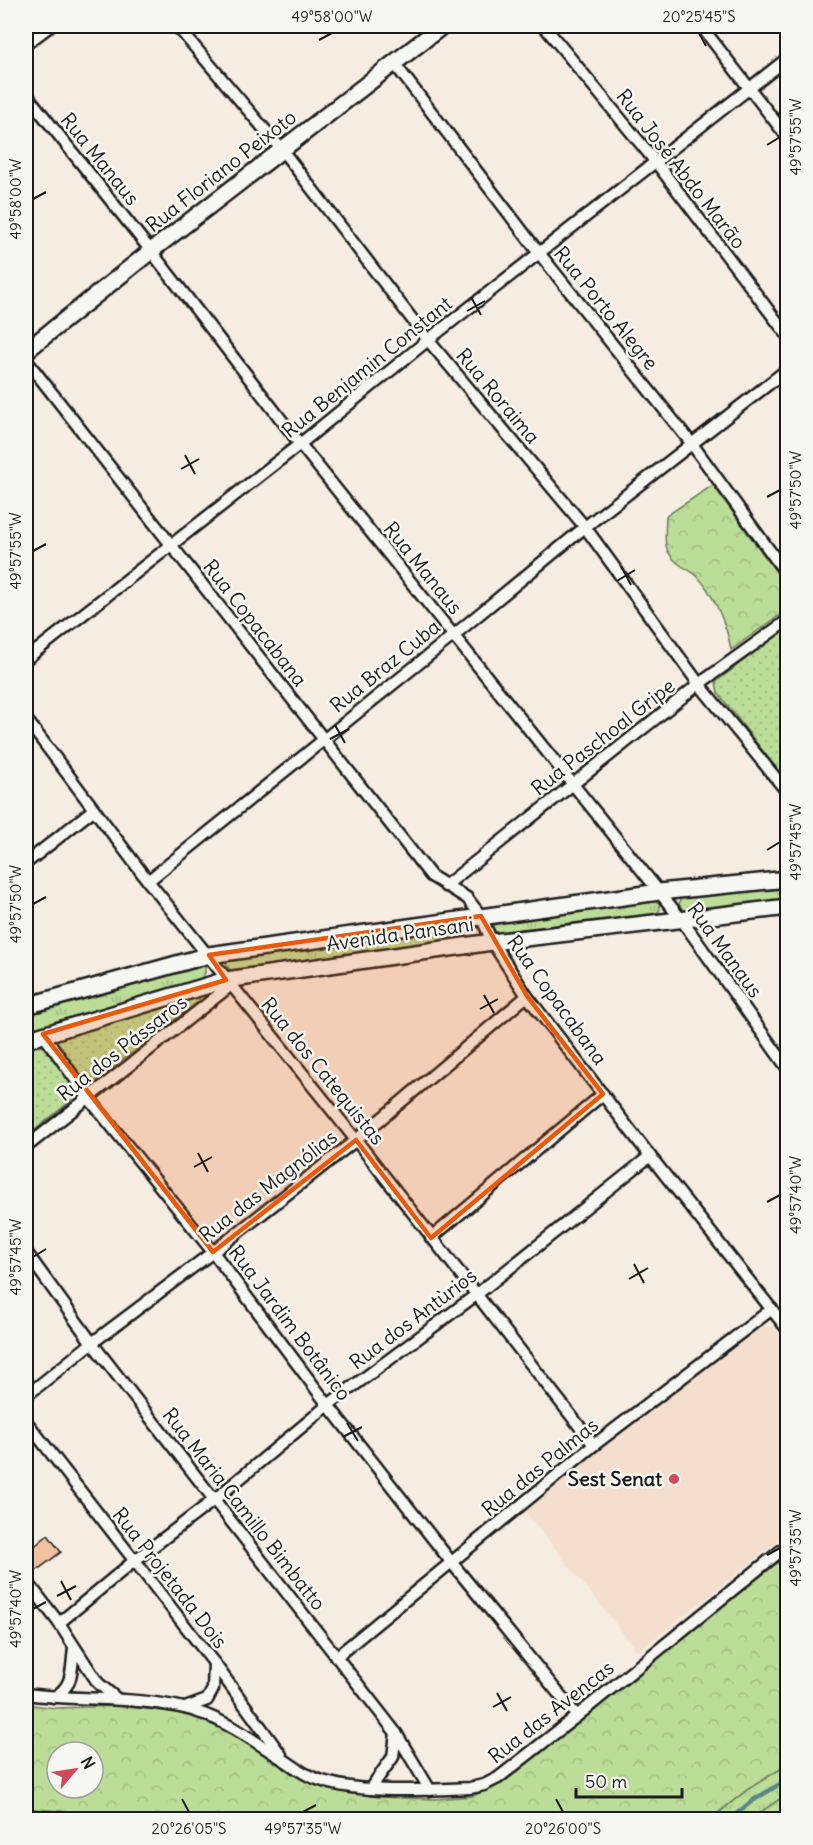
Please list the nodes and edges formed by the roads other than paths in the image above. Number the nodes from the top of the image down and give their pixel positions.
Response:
1 (50, 26) edge
2 (177, 26) edge
3 (442, 26) edge
4 (544, 26) edge
5 (701, 26) edge
6 (26, 44) edge
7 (788, 58) edge
8 (394, 63) junction
9 (749, 87) junction
10 (26, 94) edge
11 (788, 138) edge
12 (282, 150) junction
13 (655, 161) junction
14 (151, 251) junction
15 (539, 253) junction
16 (788, 336) edge
17 (428, 340) junction
18 (26, 351) edge
19 (26, 360) edge
20 (788, 369) edge
21 (300, 444) junction
22 (692, 444) junction
23 (585, 527) junction
24 (172, 545) junction
25 (788, 576) edge
26 (788, 620) edge
27 (454, 634) junction
28 (26, 659) edge
29 (699, 684) junction
30 (26, 718) edge
31 (323, 739) junction
32 (572, 784) junction
33 (788, 793) edge
34 (93, 810) junction
35 (26, 863) edge
36 (788, 879) edge
37 (148, 881) junction
38 (445, 886) junction
39 (659, 892) junction
40 (788, 907) edge
41 (481, 916) junction
42 (681, 919) junction
43 (492, 942) junction
44 (209, 955) junction
45 (232, 981) junction
46 (527, 996) junction
47 (26, 1006) edge
48 (43, 1034) junction
49 (26, 1040) edge
50 (788, 1069) edge
51 (603, 1094) junction
52 (88, 1097) junction
53 (356, 1140) junction
54 (26, 1147) edge
55 (650, 1156) junction
56 (431, 1238) junction
57 (26, 1252) edge
58 (213, 1252) junction
59 (476, 1295) junction
60 (772, 1309) junction
61 (788, 1330) edge
62 (92, 1343) junction
63 (26, 1396) edge
64 (328, 1405) junction
65 (26, 1420) edge
66 (594, 1445) junction
67 (214, 1500) junction
68 (788, 1545) edge
69 (134, 1561) junction
70 (452, 1563) junction
71 (26, 1580) edge
72 (59, 1623) junction
73 (74, 1648) junction
74 (336, 1657) junction
75 (214, 1663) junction
76 (26, 1694) edge
77 (53, 1698) junction
78 (117, 1699) junction
79 (185, 1708) junction
80 (577, 1716) junction
81 (396, 1733) junction
82 (284, 1760) junction
83 (370, 1789) junction
84 (430, 1790) junction

1 - 6 street
2 - 12 street, Rua Roraima
3 - 8 main road, Rua Floriano Peixoto
4 - 13 street, Rua José Abdo Marão
5 - 9 street
7 - 9 street, Rua Benjamin Constant
8 - 12 main road, Rua Floriano Peixoto
8 - 15 street, Rua Porto Alegre
9 - 11 street
9 - 13 street, Rua Benjamin Constant
10 - 14 street, Rua Manaus
12 - 14 main road, Rua Floriano Peixoto
12 - 17 street, Rua Roraima
13 - 15 street, Rua Benjamin Constant
13 - 16 street, Rua José Abdo Marão
14 - 18 main road, Rua Floriano Peixoto
14 - 21 street, Rua Manaus
15 - 17 street, Rua Benjamin Constant
15 - 22 street, Rua Porto Alegre
17 - 21 street, Rua Benjamin Constant
17 - 23 street, Rua Roraima
19 - 24 street, Rua Copacabana
20 - 22 street, Rua Braz Cuba
21 - 24 street, Rua Benjamin Constant
21 - 27 street, Rua Manaus
22 - 23 street, Rua Braz Cuba
22 - 25 street, Rua Porto Alegre
23 - 27 street, Rua Braz Cuba
23 - 29 street, Rua Roraima
24 - 28 street, Rua Benjamin Constant
24 - 31 street, Rua Copacabana
26 - 29 street, Rua Paschoal Gripe
27 - 31 street, Rua Braz Cuba
27 - 32 street, Rua Manaus
29 - 32 street, Rua Paschoal Gripe
29 - 33 street, Rua Roraima
30 - 34 street, Rua dos Catequistas
31 - 37 street, Rua Braz Cuba
31 - 38 street, Rua Copacabana
32 - 38 street, Rua Paschoal Gripe
32 - 39 street, Rua Manaus
34 - 35 street
34 - 37 street, Rua dos Catequistas
36 - 39 main road, Avenida Pansani
37 - 44 street, Rua dos Catequistas
38 - 41 street, Rua Copacabana
39 - 41 main road, Avenida Pansani
39 - 42 street, Rua Manaus
40 - 42 main road, Avenida Pansani
41 - 43 street, Rua Copacabana
41 - 44 main road, Avenida Pansani
42 - 43 main road, Avenida Pansani
42 - 50 street, Rua Manaus
43 - 45 main road, Avenida Pansani
43 - 46 street, Rua Copacabana
44 - 45 street, Rua dos Catequistas
44 - 47 main road, Avenida Pansani
45 - 48 main road, Avenida Pansani
45 - 52 street, Rua dos Pássaros
45 - 53 street, Rua dos Catequistas
46 - 51 street, Rua Copacabana
46 - 53 street, Rua das Magnólias
48 - 49 main road, Avenida Pansani
48 - 52 street, Rua Jardim Botânico
51 - 55 street, Rua Copacabana
51 - 56 street
52 - 54 street, Rua dos Pássaros
52 - 58 street, Rua Jardim Botânico
53 - 56 street, Rua dos Catequistas
53 - 58 street, Rua das Magnólias
55 - 59 street, Rua dos Antùrios
55 - 60 street, Rua Copacabana
56 - 59 street, Rua dos Catequistas
57 - 62 street, Rua Maria Camillo Bimbatto
58 - 62 street, Rua das Magnólias
58 - 64 street, Rua Jardim Botânico
59 - 64 street, Rua dos Antùrios
59 - 66 street, Rua dos Catequistas
60 - 61 street, Rua Copacabana
60 - 66 street, Rua das Palmas
62 - 63 street, Rua das Magnólias
62 - 67 street, Rua Maria Camillo Bimbatto
64 - 67 street, Rua dos Antùrios
64 - 70 street, Rua Jardim Botânico
65 - 69 street, Rua Projetada Dois
66 - 70 street, Rua das Palmas
67 - 69 street, Rua dos Antùrios
67 - 74 street, Rua Maria Camillo Bimbatto
68 - 80 street, Rua das Avencas
69 - 72 street, Rua dos Antùrios
69 - 75 street, Rua Projetada Dois
70 - 74 street, Rua das Palmas
70 - 80 street, Rua Jardim Botânico
71 - 72 street
72 - 73 street
73 - 77 street
73 - 78 street
74 - 81 street, Rua Maria Camillo Bimbatto
75 - 79 street
75 - 82 street, Rua Projetada Dois
76 - 77 street, Rua das Avencas
77 - 78 street, Rua das Avencas
78 - 79 street, Rua das Avencas
79 - 82 street, Rua das Avencas
80 - 84 street, Rua das Avencas
81 - 83 street
81 - 84 street, Rua Maria Camillo Bimbatto
82 - 83 street, Rua das Avencas
83 - 84 street, Rua das Avencas

